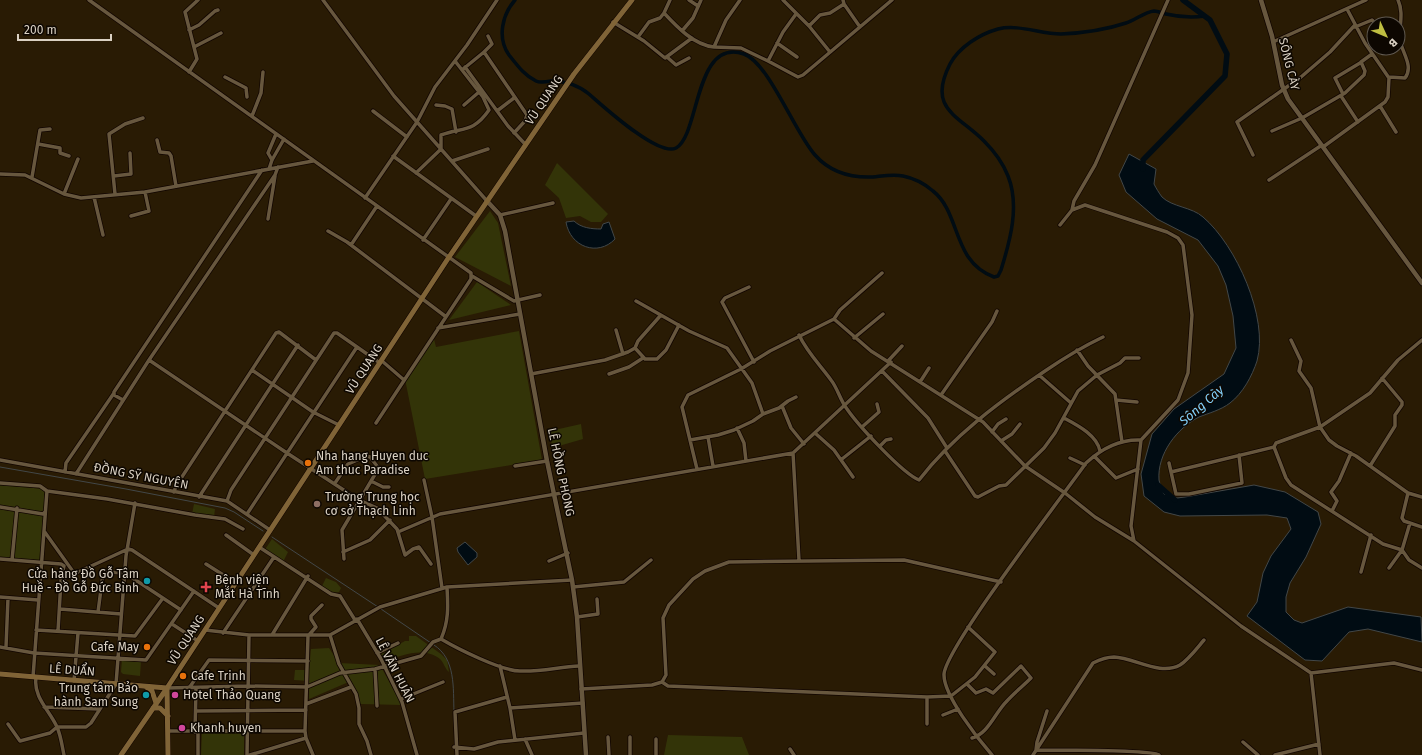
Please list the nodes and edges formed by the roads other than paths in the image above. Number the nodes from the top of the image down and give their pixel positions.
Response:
1 (92, 0) edge
2 (198, 0) edge
3 (323, 0) edge
4 (497, 0) edge
5 (632, 0) edge
6 (670, 0) edge
7 (689, 0) edge
8 (701, 0) edge
9 (740, 0) edge
10 (783, 0) edge
11 (892, 0) edge
12 (1168, 0) edge
13 (1261, 0) edge
14 (1366, 0) edge
15 (1398, 0) edge
16 (843, 2) edge
17 (698, 6) junction
18 (1347, 9) junction
19 (218, 10) dead end
20 (664, 13) junction
21 (796, 14) junction
22 (613, 22) junction
23 (1366, 22) edge
24 (809, 26) junction
25 (1355, 26) junction
26 (860, 27) junction
27 (189, 30) junction
28 (682, 31) junction
29 (221, 33) dead end
30 (488, 36) dead end
31 (638, 37) junction
32 (692, 38) junction
33 (1273, 42) junction
34 (777, 43) junction
35 (1366, 44) edge
36 (714, 47) junction
37 (194, 48) junction
38 (484, 52) junction
39 (830, 52) junction
40 (1369, 56) edge
41 (1373, 56) edge
42 (667, 57) junction
43 (797, 57) dead end
44 (689, 58) dead end
45 (768, 60) junction
46 (455, 61) junction
47 (1360, 63) junction
48 (464, 68) junction
49 (189, 72) junction
50 (263, 72) dead end
51 (226, 77) dead end
52 (1389, 77) junction
53 (1284, 90) junction
54 (479, 92) junction
55 (1342, 95) junction
56 (247, 97) dead end
57 (514, 98) junction
58 (436, 105) dead end
59 (464, 105) dead end
60 (1380, 106) junction
61 (372, 111) dead end
62 (497, 111) junction
63 (252, 116) junction
64 (143, 118) dead end
65 (1302, 118) junction
66 (417, 122) junction
67 (1358, 122) junction
68 (50, 129) dead end
69 (1272, 131) dead end
70 (456, 132) junction
71 (1396, 132) dead end
72 (514, 133) junction
73 (276, 134) junction
74 (407, 137) junction
75 (284, 139) junction
76 (157, 140) dead end
77 (38, 144) junction
78 (526, 145) junction
79 (1323, 146) junction
80 (441, 149) junction
81 (488, 149) dead end
82 (130, 153) dead end
83 (1253, 155) dead end
84 (69, 156) dead end
85 (393, 156) junction
86 (78, 159) dead end
87 (272, 160) junction
88 (313, 161) junction
89 (452, 161) junction
90 (278, 168) junction
91 (269, 169) junction
92 (262, 170) junction
93 (416, 173) junction
94 (0, 174) edge
95 (275, 174) junction
96 (114, 176) junction
97 (32, 177) junction
98 (1269, 180) dead end
99 (176, 186) junction
100 (145, 192) junction
101 (64, 194) junction
102 (115, 194) junction
103 (94, 197) junction
104 (365, 198) junction
105 (451, 199) junction
106 (487, 201) junction
107 (553, 203) dead end
108 (377, 206) junction
109 (1072, 210) junction
110 (500, 215) junction
111 (131, 216) dead end
112 (476, 216) junction
113 (268, 219) dead end
114 (1060, 225) dead end
115 (328, 231) dead end
116 (103, 235) dead end
117 (423, 240) junction
118 (351, 245) junction
119 (448, 257) junction
120 (882, 272) dead end
121 (472, 276) junction
122 (1422, 283) edge
123 (748, 287) dead end
124 (540, 295) dead end
125 (422, 298) junction
126 (636, 300) dead end
127 (518, 301) junction
128 (997, 311) dead end
129 (520, 314) junction
130 (883, 314) dead end
131 (661, 315) junction
132 (445, 316) junction
133 (834, 320) junction
134 (679, 325) junction
135 (438, 328) junction
136 (616, 330) dead end
137 (799, 335) junction
138 (1103, 337) dead end
139 (854, 338) junction
140 (1291, 340) dead end
141 (1422, 340) edge
142 (298, 345) junction
143 (902, 346) dead end
144 (357, 347) junction
145 (635, 348) junction
146 (1076, 350) junction
147 (623, 354) junction
148 (643, 358) junction
149 (1139, 358) dead end
150 (149, 360) junction
151 (316, 360) junction
152 (381, 362) junction
153 (754, 362) junction
154 (890, 362) junction
155 (929, 368) dead end
156 (741, 369) junction
157 (252, 370) junction
158 (882, 371) junction
159 (531, 374) junction
160 (609, 374) dead end
161 (1039, 375) junction
162 (1097, 375) junction
163 (1382, 378) junction
164 (404, 380) junction
165 (920, 382) junction
166 (272, 383) junction
167 (941, 395) junction
168 (118, 396) junction
169 (796, 397) dead end
170 (292, 398) junction
171 (1116, 400) junction
172 (1137, 402) dead end
173 (1071, 403) junction
174 (877, 404) dead end
175 (844, 405) junction
176 (782, 406) junction
177 (225, 411) junction
178 (313, 412) junction
179 (763, 414) junction
180 (1064, 418) junction
181 (1006, 419) dead end
182 (979, 420) junction
183 (376, 423) dead end
184 (1020, 424) dead end
185 (339, 425) junction
186 (246, 426) junction
187 (862, 427) junction
188 (1320, 427) junction
189 (737, 428) junction
190 (992, 432) junction
191 (815, 433) junction
192 (871, 436) junction
193 (708, 437) junction
194 (266, 439) junction
195 (891, 439) dead end
196 (690, 440) junction
197 (1141, 440) junction
198 (1001, 442) junction
199 (1122, 442) junction
200 (804, 444) junction
201 (880, 446) junction
202 (1274, 447) junction
203 (946, 450) junction
204 (1100, 451) junction
205 (287, 453) junction
206 (1351, 453) junction
207 (793, 454) junction
208 (1239, 455) junction
209 (1094, 456) junction
210 (1070, 458) dead end
211 (842, 459) junction
212 (0, 460) edge
213 (547, 461) junction
214 (746, 461) junction
215 (1169, 463) dead end
216 (1085, 465) junction
217 (515, 466) dead end
218 (714, 466) junction
219 (1025, 466) junction
220 (1370, 466) junction
221 (311, 467) junction
222 (697, 469) junction
223 (377, 470) junction
224 (397, 470) dead end
225 (1138, 470) junction
226 (65, 472) junction
227 (1171, 472) junction
228 (76, 474) junction
229 (854, 477) dead end
230 (424, 480) dead end
231 (371, 481) junction
232 (334, 483) junction
233 (0, 484) edge
234 (389, 487) dead end
235 (46, 490) junction
236 (174, 492) junction
237 (1065, 493) junction
238 (1408, 493) junction
239 (555, 494) junction
240 (199, 497) junction
241 (1422, 497) edge
242 (359, 500) junction
243 (227, 501) junction
244 (135, 503) junction
245 (0, 507) edge
246 (17, 508) junction
247 (46, 511) junction
248 (1332, 511) junction
249 (246, 514) junction
250 (432, 516) junction
251 (390, 520) junction
252 (1410, 523) junction
253 (1422, 527) edge
254 (243, 529) dead end
255 (270, 530) junction
256 (44, 531) junction
257 (398, 532) junction
258 (226, 535) dead end
259 (1371, 535) junction
260 (1134, 541) junction
261 (259, 547) junction
262 (128, 549) junction
263 (1402, 550) junction
264 (343, 552) junction
265 (568, 553) junction
266 (254, 555) junction
267 (274, 557) junction
268 (344, 559) dead end
269 (0, 560) edge
270 (12, 560) junction
271 (652, 560) dead end
272 (799, 560) junction
273 (549, 561) dead end
274 (42, 563) junction
275 (206, 564) dead end
276 (431, 564) dead end
277 (1389, 568) dead end
278 (1422, 568) edge
279 (1361, 572) dead end
280 (74, 573) junction
281 (125, 573) junction
282 (308, 578) junction
283 (61, 580) junction
284 (572, 580) junction
285 (1001, 582) junction
286 (236, 583) junction
287 (447, 587) junction
288 (573, 587) junction
289 (442, 588) junction
290 (194, 591) junction
291 (0, 597) edge
292 (8, 598) junction
293 (163, 598) junction
294 (597, 599) dead end
295 (38, 600) junction
296 (322, 605) dead end
297 (220, 608) junction
298 (60, 609) junction
299 (181, 610) junction
300 (98, 612) junction
301 (121, 614) junction
302 (577, 617) junction
303 (356, 620) junction
304 (172, 624) junction
305 (968, 627) junction
306 (36, 630) junction
307 (205, 630) junction
308 (58, 631) junction
309 (78, 633) junction
310 (223, 633) junction
311 (249, 635) junction
312 (272, 635) junction
313 (120, 636) junction
314 (308, 636) junction
315 (330, 636) junction
316 (441, 639) junction
317 (1204, 640) dead end
318 (198, 641) junction
319 (398, 643) dead end
320 (0, 647) edge
321 (6, 647) junction
322 (34, 653) junction
323 (377, 653) junction
324 (76, 656) junction
325 (119, 659) junction
326 (248, 661) junction
327 (308, 661) junction
328 (384, 666) junction
329 (500, 666) junction
330 (579, 666) junction
331 (985, 666) junction
332 (375, 670) junction
333 (1422, 670) edge
334 (343, 672) junction
335 (1311, 673) junction
336 (0, 674) edge
337 (994, 674) dead end
338 (35, 678) junction
339 (74, 681) junction
340 (443, 682) dead end
341 (662, 682) junction
342 (116, 684) junction
343 (967, 684) junction
344 (142, 686) junction
345 (248, 686) junction
346 (307, 687) junction
347 (352, 687) junction
348 (167, 688) junction
349 (189, 688) junction
350 (196, 688) junction
351 (581, 689) junction
352 (951, 696) junction
353 (507, 697) junction
354 (927, 697) junction
355 (401, 699) junction
356 (583, 702) junction
357 (156, 703) junction
358 (306, 704) junction
359 (376, 706) dead end
360 (44, 707) junction
361 (153, 708) junction
362 (510, 708) junction
363 (958, 709) junction
364 (99, 710) junction
365 (248, 710) junction
366 (306, 710) junction
367 (1047, 710) dead end
368 (197, 711) junction
369 (943, 715) dead end
370 (168, 716) junction
371 (8, 724) dead end
372 (927, 724) dead end
373 (57, 727) junction
374 (168, 731) junction
375 (197, 731) junction
376 (247, 731) junction
377 (305, 731) junction
378 (584, 733) junction
379 (977, 736) junction
380 (608, 737) dead end
381 (630, 737) dead end
382 (306, 738) junction
383 (972, 738) dead end
384 (525, 739) junction
385 (656, 739) dead end
386 (515, 740) junction
387 (1243, 742) dead end
388 (1319, 744) junction
389 (455, 747) junction
390 (790, 749) dead end
391 (1036, 750) junction
392 (1253, 751) junction
393 (1113, 753) edge
394 (64, 755) edge
395 (120, 755) edge
396 (168, 755) edge
397 (198, 755) edge
398 (247, 755) edge
399 (250, 755) edge
400 (313, 755) edge
401 (371, 755) edge
402 (417, 755) edge
403 (457, 755) edge
404 (532, 755) edge
405 (586, 755) edge
406 (609, 755) edge
407 (630, 755) edge
408 (656, 755) edge
409 (794, 755) edge
410 (992, 755) edge
411 (1033, 755) edge
412 (1159, 755) edge
413 (1249, 755) edge
414 (1258, 755) edge
415 (1275, 755) edge
416 (1320, 755) edge

1 - 49 street
2 - 27 street
3 - 66 street
4 - 46 street
5 - 22 main road, VŨ QUANG
6 - 20 street
7 - 17 street
8 - 17 street
9 - 36 street
10 - 21 street
11 - 26 street
12 - 109 street
13 - 33 street, SÔNG CÀY
14 - 18 street
15 - 52 street
16 - 24 street
16 - 26 street
17 - 28 street
18 - 25 street
18 - 33 street
19 - 27 street
20 - 28 street
20 - 31 street
21 - 24 street
21 - 34 street
22 - 31 street
22 - 78 main road, VŨ QUANG
23 - 25 street
24 - 39 street
25 - 35 street
25 - 53 street
26 - 39 street
27 - 37 street
28 - 32 street
29 - 37 street
30 - 38 street
31 - 42 street
32 - 36 street
32 - 42 street
33 - 53 street, SÔNG CÀY
34 - 43 street
34 - 45 street
36 - 45 street
37 - 49 street
38 - 48 street
38 - 57 street
39 - 45 street
40 - 47 street
41 - 52 street
42 - 44 street
46 - 48 street
46 - 66 street
47 - 55 street
47 - 55 street
48 - 54 street
48 - 62 street
49 - 63 street
50 - 63 street
51 - 56 street
52 - 60 street
53 - 65 street, SÔNG CÀY
53 - 83 street
54 - 59 street
54 - 70 street
55 - 65 street
55 - 67 street
57 - 62 street
57 - 72 street
58 - 70 street
60 - 67 street
60 - 71 street
61 - 74 street
62 - 72 street
63 - 73 street
64 - 96 street
65 - 69 street
65 - 79 street, SÔNG CÀY
66 - 74 street
66 - 80 street
67 - 79 street
68 - 77 street
70 - 80 street
72 - 78 street
73 - 75 street
73 - 87 street
74 - 85 street
75 - 87 street
75 - 88 street
76 - 99 street
77 - 84 street
77 - 97 street
78 - 106 main road, VŨ QUANG
79 - 98 street
79 - 122 street, SÔNG CÀY
80 - 89 street
80 - 93 street
81 - 89 street
82 - 96 street
85 - 93 street
85 - 104 street
86 - 101 street
87 - 91 street
88 - 90 street
88 - 104 street
89 - 106 street
90 - 91 street
90 - 95 street
91 - 92 street
92 - 99 street
92 - 168 street
93 - 105 street
94 - 97 street
95 - 113 street
95 - 150 street
96 - 102 street
97 - 101 street
99 - 100 street
100 - 102 street
100 - 111 street
101 - 103 street
102 - 103 street
103 - 116 street
104 - 108 street
105 - 112 street
105 - 117 street
106 - 110 street, LÊ HỒNG PHONG
106 - 112 main road, VŨ QUANG
107 - 110 street
108 - 117 street
108 - 118 street
109 - 114 street
109 - 197 street
110 - 127 street, LÊ HỒNG PHONG
112 - 119 main road, VŨ QUANG
115 - 118 street
117 - 119 street
118 - 125 street
119 - 121 street
119 - 125 main road, VŨ QUANG
120 - 133 street
121 - 127 street
121 - 132 street
123 - 153 street
124 - 127 street
125 - 132 street
125 - 152 main road, VŨ QUANG
126 - 131 street
127 - 129 street, LÊ HỒNG PHONG
128 - 167 street
129 - 135 street
129 - 159 street, LÊ HỒNG PHONG
130 - 139 street
131 - 134 street
131 - 145 street
132 - 135 street
133 - 137 street
133 - 139 street
134 - 148 street
134 - 156 street
135 - 164 street
136 - 147 street
137 - 153 street
137 - 175 street
138 - 146 street
139 - 154 street
140 - 188 street
141 - 163 street
142 - 151 street
142 - 157 street
142 - 166 street
143 - 154 street
144 - 151 street
144 - 152 street
144 - 178 street
145 - 147 street
145 - 148 street
146 - 161 street
146 - 162 street
147 - 159 street
148 - 160 street
149 - 162 street
150 - 168 street
150 - 177 street
151 - 170 street
152 - 164 street
152 - 185 main road, VŨ QUANG
153 - 156 street
154 - 158 street
154 - 165 street
155 - 165 street
156 - 179 street
156 - 196 street
157 - 166 street
157 - 177 street
158 - 175 street
158 - 203 street
159 - 213 street, LÊ HỒNG PHONG
161 - 173 street
161 - 182 street
162 - 171 street
162 - 173 street
163 - 188 street
163 - 220 street
164 - 183 street
165 - 167 street
166 - 170 street
166 - 186 street
167 - 182 street
168 - 226 street
168 - 228 street
169 - 176 street
170 - 178 street
170 - 194 street
171 - 172 street
171 - 199 street
173 - 180 street
174 - 187 street
175 - 187 street
175 - 191 street
176 - 179 street
176 - 200 street
177 - 186 street
177 - 236 street
178 - 185 street
178 - 205 street
179 - 189 street
180 - 204 street
180 - 219 street
181 - 190 street
182 - 190 street
182 - 203 street
184 - 198 street
185 - 221 main road, VŨ QUANG
186 - 194 street
186 - 240 street
187 - 192 street
188 - 202 street
188 - 206 street
189 - 193 street
189 - 214 street
190 - 198 street
191 - 200 street
191 - 211 street
192 - 201 street
192 - 211 street
193 - 196 street
193 - 218 street
194 - 205 street
194 - 243 street
195 - 201 street
196 - 222 street
197 - 199 street
197 - 225 street
198 - 219 street
199 - 204 street
200 - 207 street
201 - 203 street
202 - 208 street
202 - 248 street
203 - 219 street
204 - 209 street
205 - 221 street
205 - 249 street
206 - 220 street
206 - 248 street
207 - 214 street
207 - 272 street
208 - 227 street
208 - 227 street
209 - 216 street
209 - 225 street
210 - 216 street
211 - 229 street
212 - 226 street, ĐỒNG SỸ NGUYÊN
213 - 217 street
213 - 239 street, LÊ HỒNG PHONG
214 - 218 street
215 - 227 street
216 - 237 street
218 - 222 street
219 - 237 street
220 - 238 street
221 - 232 street
221 - 255 main road, VŨ QUANG
222 - 239 street
223 - 224 street
223 - 231 street
223 - 232 street
225 - 260 street
226 - 228 street, ĐỒNG SỸ NGUYÊN
228 - 236 street, ĐỒNG SỸ NGUYÊN
230 - 250 street
231 - 234 street
231 - 242 street
232 - 242 street
233 - 235 street
235 - 244 street
235 - 247 street
236 - 240 street, ĐỒNG SỸ NGUYÊN
237 - 260 street
237 - 285 street
238 - 241 street
238 - 252 street
239 - 250 street
239 - 265 street, LÊ HỒNG PHONG
240 - 243 street, ĐỒNG SỸ NGUYÊN
242 - 251 street
242 - 264 street
243 - 249 street, ĐỒNG SỸ NGUYÊN
244 - 254 street
244 - 262 street
245 - 246 street
246 - 247 street
246 - 270 street
247 - 256 street
248 - 259 street
249 - 255 street, ĐỒNG SỸ NGUYÊN
250 - 257 street
250 - 289 street
251 - 257 street
251 - 264 street
252 - 253 street
252 - 263 street
255 - 261 main road, VŨ QUANG
256 - 274 street
256 - 280 street
257 - 276 street
258 - 266 street
259 - 263 street
259 - 279 street
260 - 335 street
261 - 266 main road, VŨ QUANG
261 - 267 street, LÊ VĂN HUÂN
262 - 280 street
262 - 281 street
262 - 290 street
263 - 277 street
263 - 278 street
264 - 268 street
265 - 273 street
265 - 284 street, LÊ HỒNG PHONG
266 - 286 main road, VŨ QUANG
267 - 282 street, LÊ VĂN HUÂN
267 - 310 street
269 - 270 street
270 - 274 street
271 - 288 street
272 - 285 street
272 - 341 street
274 - 283 street
274 - 295 street
275 - 286 street
280 - 283 street
281 - 293 street
281 - 300 street
281 - 301 street
282 - 303 street, LÊ VĂN HUÂN
282 - 312 street
283 - 298 street
284 - 287 street
284 - 288 street, LÊ HỒNG PHONG
285 - 305 street
286 - 297 main road, VŨ QUANG
287 - 289 street
287 - 316 street
288 - 302 street, LÊ HỒNG PHONG
289 - 303 street
290 - 297 street
290 - 299 street
291 - 292 street
292 - 295 street
292 - 321 street
293 - 299 street
293 - 313 street
294 - 302 street
295 - 306 street
296 - 314 street
297 - 307 main road, VŨ QUANG
298 - 300 street
298 - 308 street
299 - 304 street
300 - 301 street
301 - 313 street
302 - 330 street, LÊ HỒNG PHONG
303 - 315 street
303 - 323 street, LÊ VĂN HUÂN
304 - 318 street
304 - 325 street
305 - 331 street
305 - 352 street
306 - 308 street
306 - 322 street
307 - 310 street
307 - 318 main road, VŨ QUANG
308 - 309 street
309 - 313 street
309 - 324 street
310 - 311 street
311 - 312 street
311 - 326 street
312 - 314 street
313 - 325 street
314 - 315 street
314 - 327 street
315 - 334 street
316 - 328 street
316 - 329 street
317 - 391 street
318 - 348 main road, VŨ QUANG
319 - 323 street
320 - 321 street
321 - 322 street
322 - 324 street
322 - 338 street
323 - 328 street, LÊ VĂN HUÂN
324 - 325 street
324 - 339 street
325 - 342 street
326 - 327 street
326 - 345 street
326 - 349 street
327 - 346 street
328 - 332 street
328 - 355 street, LÊ VĂN HUÂN
329 - 330 street
329 - 353 street
330 - 351 street, LÊ HỒNG PHONG
331 - 337 street
331 - 343 street
332 - 334 street
332 - 359 street
333 - 335 street
334 - 346 street
334 - 347 street
335 - 388 street
336 - 338 main road, LÊ DUẨN
338 - 339 main road, LÊ DUẨN
338 - 360 street
339 - 342 main road, LÊ DUẨN
340 - 355 street
341 - 351 street
341 - 354 street
342 - 344 main road, LÊ DUẨN
342 - 364 street
343 - 352 street
343 - 379 street
344 - 348 main road, LÊ DUẨN
344 - 357 main road
345 - 346 street
345 - 350 street
345 - 365 street
346 - 358 street
347 - 358 street
347 - 401 street
348 - 349 street
348 - 357 main road, VŨ QUANG
348 - 370 main road
349 - 350 street
350 - 368 street
351 - 356 street, LÊ HỒNG PHONG
352 - 354 street
352 - 363 street
353 - 362 street
353 - 389 street
354 - 372 street
355 - 402 street, LÊ VĂN HUÂN
356 - 362 street
356 - 378 street, LÊ HỒNG PHONG
357 - 361 main road, VŨ QUANG
358 - 366 street
360 - 364 street
360 - 373 street
361 - 370 main road
361 - 395 main road, VŨ QUANG
362 - 386 street
363 - 369 street
363 - 379 street
364 - 373 street
365 - 366 street
365 - 368 street
365 - 376 street
366 - 377 street
367 - 391 street
368 - 375 street
370 - 374 main road
371 - 373 street
373 - 394 street
374 - 375 street
374 - 396 main road
375 - 376 street
375 - 397 street
376 - 377 street
376 - 398 street
377 - 382 street
378 - 384 street
378 - 405 street, LÊ HỒNG PHONG
379 - 383 street
379 - 410 street
380 - 406 street
381 - 407 street
382 - 399 street
382 - 400 street
384 - 386 street
384 - 404 street
385 - 408 street
386 - 389 street
387 - 392 street
388 - 415 street
388 - 416 street
389 - 403 street
390 - 409 street
391 - 393 street
391 - 411 street
392 - 413 street
392 - 414 street
393 - 412 street

